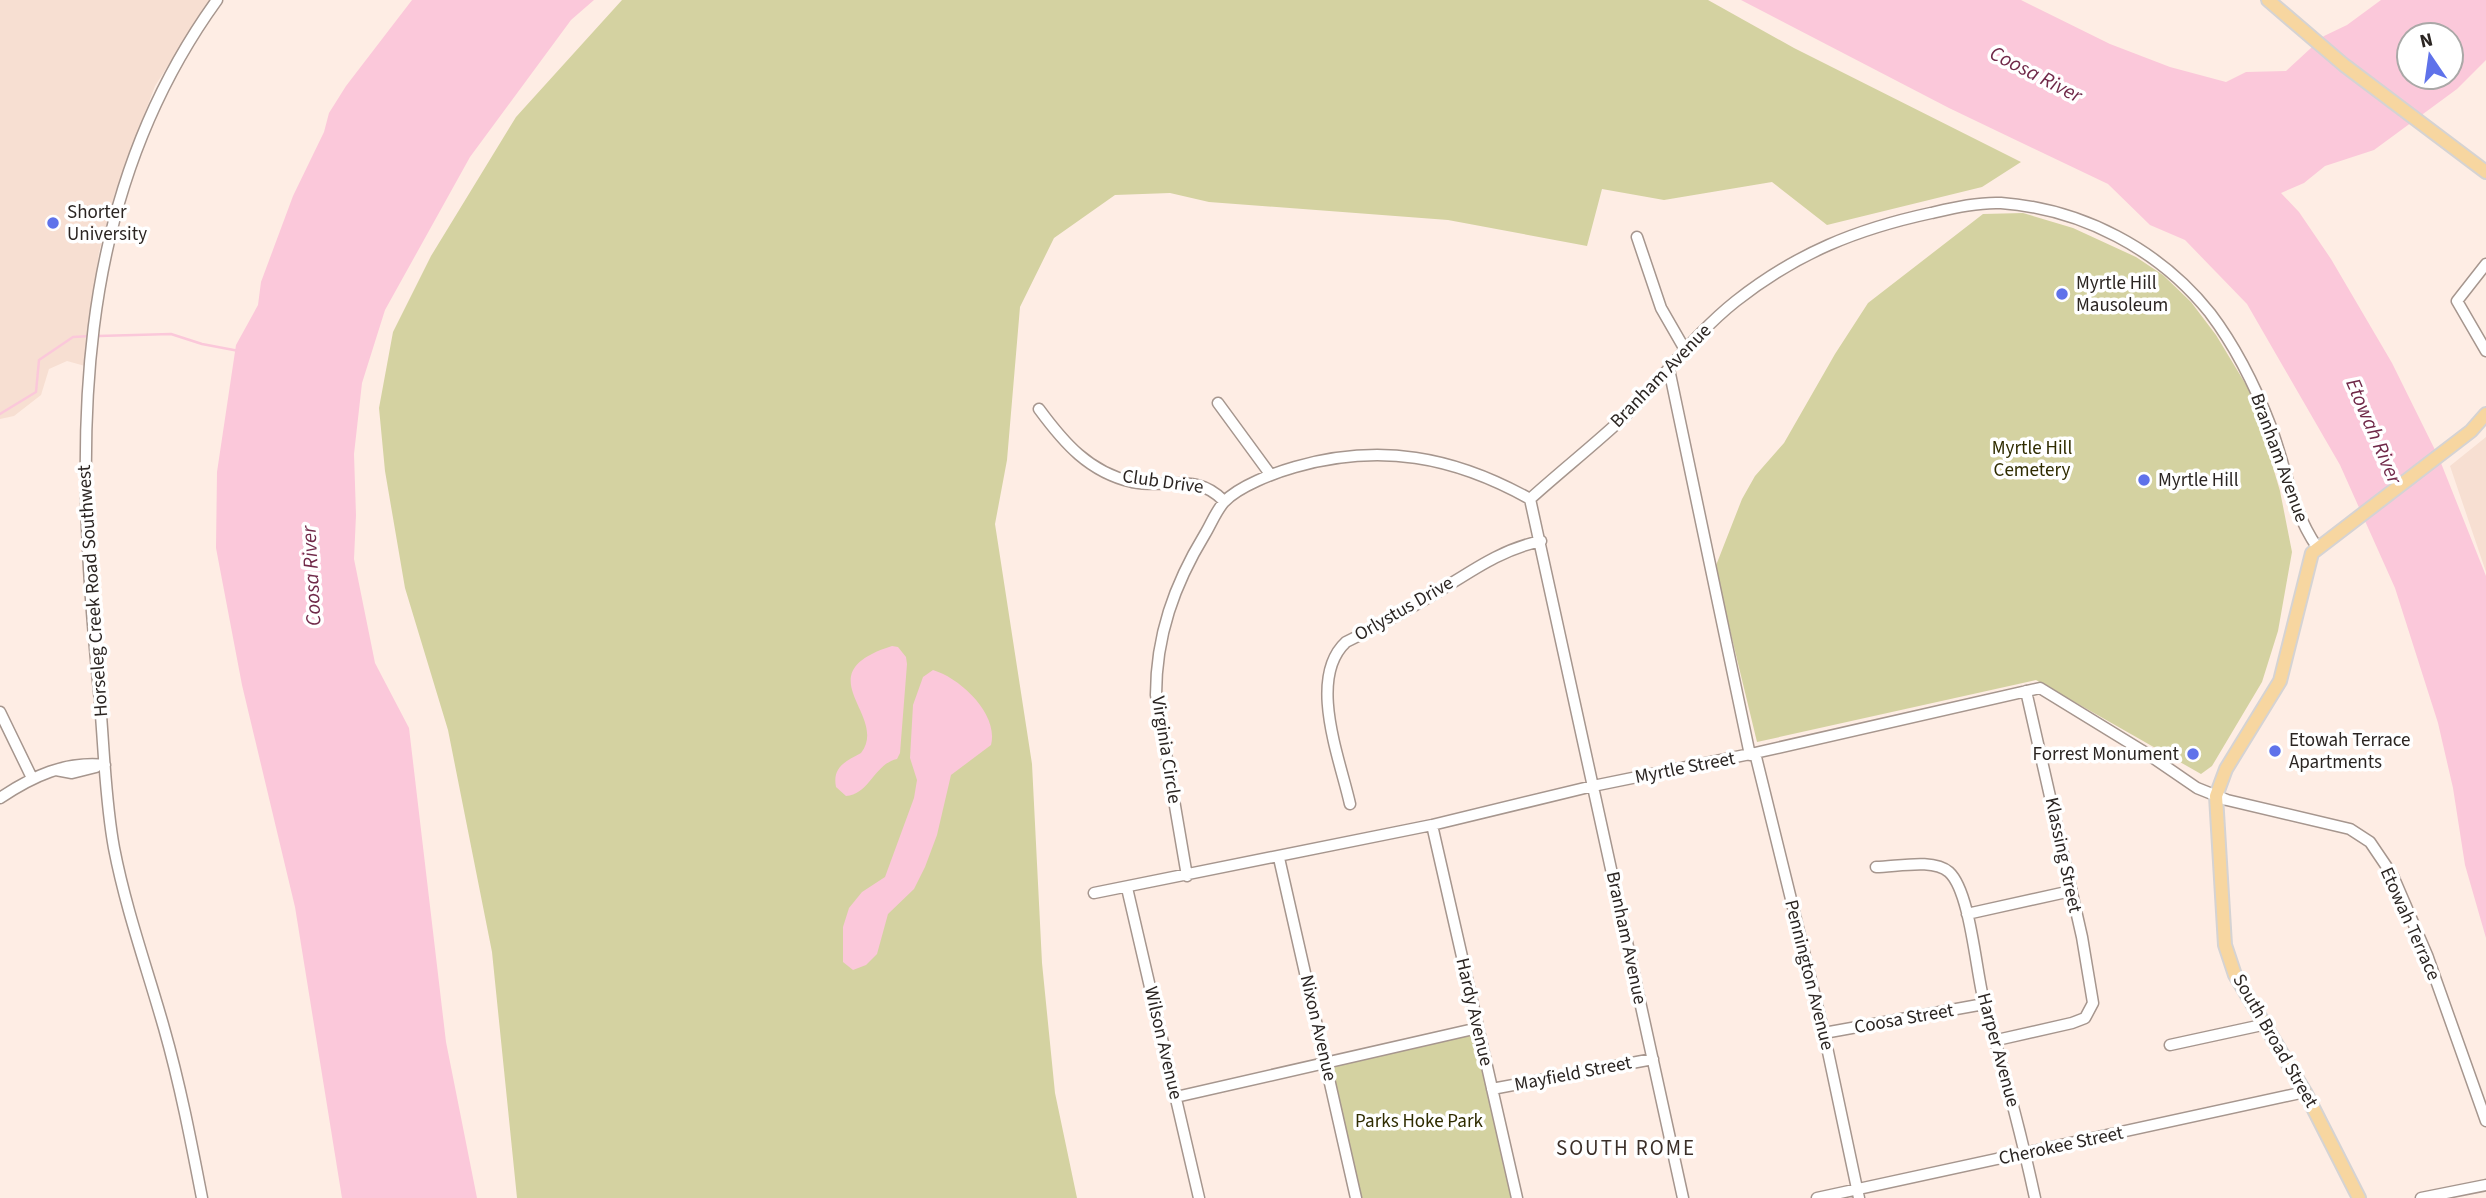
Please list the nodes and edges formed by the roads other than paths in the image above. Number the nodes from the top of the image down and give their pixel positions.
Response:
1 (217, 0) edge
2 (2268, 0) edge
3 (2486, 172) edge
4 (1637, 237) dead end
5 (2486, 264) edge
6 (1684, 348) junction
7 (2486, 351) edge
8 (1669, 369) junction
9 (1218, 403) dead end
10 (1039, 409) dead end
11 (2486, 414) edge
12 (1269, 474) junction
13 (1530, 499) junction
14 (1224, 502) junction
15 (1541, 541) junction
16 (2318, 547) junction
17 (2026, 691) junction
18 (0, 712) edge
19 (1752, 754) junction
20 (105, 765) junction
21 (32, 778) junction
22 (1593, 786) junction
23 (2216, 796) junction
24 (0, 798) edge
25 (1350, 804) dead end
26 (1432, 825) junction
27 (1279, 858) junction
28 (1876, 867) dead end
29 (1187, 876) junction
30 (1127, 888) junction
31 (2071, 891) junction
32 (1094, 893) dead end
33 (1967, 914) junction
34 (1984, 1004) junction
35 (2263, 1025) junction
36 (1478, 1028) junction
37 (1824, 1033) junction
38 (1997, 1040) junction
39 (2170, 1045) dead end
40 (1653, 1059) junction
41 (1326, 1061) junction
42 (1492, 1089) junction
43 (2305, 1092) junction
44 (1176, 1097) junction
45 (2486, 1121) edge
46 (2025, 1154) junction
47 (2486, 1185) edge
48 (1858, 1193) edge
49 (202, 1198) edge
50 (1199, 1198) edge
51 (1356, 1198) edge
52 (1517, 1198) edge
53 (1683, 1198) edge
54 (1817, 1198) edge
55 (2035, 1198) edge
56 (2359, 1198) edge
57 (2421, 1198) edge

1 - 20 street, Horseleg Creek Road Southwest
2 - 3 main road
4 - 6 street
5 - 7 street
6 - 8 street, Branham Avenue
6 - 16 street, Branham Avenue
8 - 13 street, Branham Avenue
8 - 19 street, Pennington Avenue
9 - 12 street
10 - 14 street, Club Drive
11 - 16 main road, South Broad Street
12 - 13 street, Virginia Circle
12 - 14 street, Virginia Circle
13 - 15 street, Branham Avenue
14 - 29 street, Virginia Circle
15 - 22 street, Branham Avenue
15 - 25 street, Orlystus Drive
16 - 23 main road, South Broad Street
17 - 19 street, Myrtle Street
17 - 23 street, Myrtle Street
17 - 31 street, Klassing Street
18 - 21 street
19 - 22 street, Myrtle Street
19 - 37 street, Pennington Avenue
20 - 21 street
20 - 49 street, Horseleg Creek Road Southwest
21 - 24 street
22 - 26 street, Myrtle Street
22 - 40 street, Branham Avenue
23 - 35 main road, South Broad Street
23 - 45 street, Etowah Terrace
26 - 27 street, Myrtle Street
26 - 36 street, Hardy Avenue
27 - 29 street, Myrtle Street
27 - 41 street, Nixon Avenue
28 - 33 street, Harper Avenue
29 - 30 street, Myrtle Street
30 - 32 street, Myrtle Street
30 - 44 street, Wilson Avenue
31 - 33 street
31 - 38 street, Klassing Street
33 - 34 street, Harper Avenue
34 - 37 street, Coosa Street
34 - 38 street, Harper Avenue
35 - 39 street
35 - 43 main road, South Broad Street
36 - 41 street
36 - 42 street, Hardy Avenue
37 - 48 street, Pennington Avenue
38 - 46 street, Harper Avenue
40 - 42 street, Mayfield Street
40 - 53 street, Branham Avenue
41 - 44 street
41 - 51 street, Nixon Avenue
42 - 52 street, Hardy Avenue
43 - 46 street, Cherokee Street
43 - 56 main road, South Broad Street
44 - 50 street, Wilson Avenue
46 - 48 street, Cherokee Street
46 - 55 street, Harper Avenue
47 - 57 street
48 - 54 street, Cherokee Street

